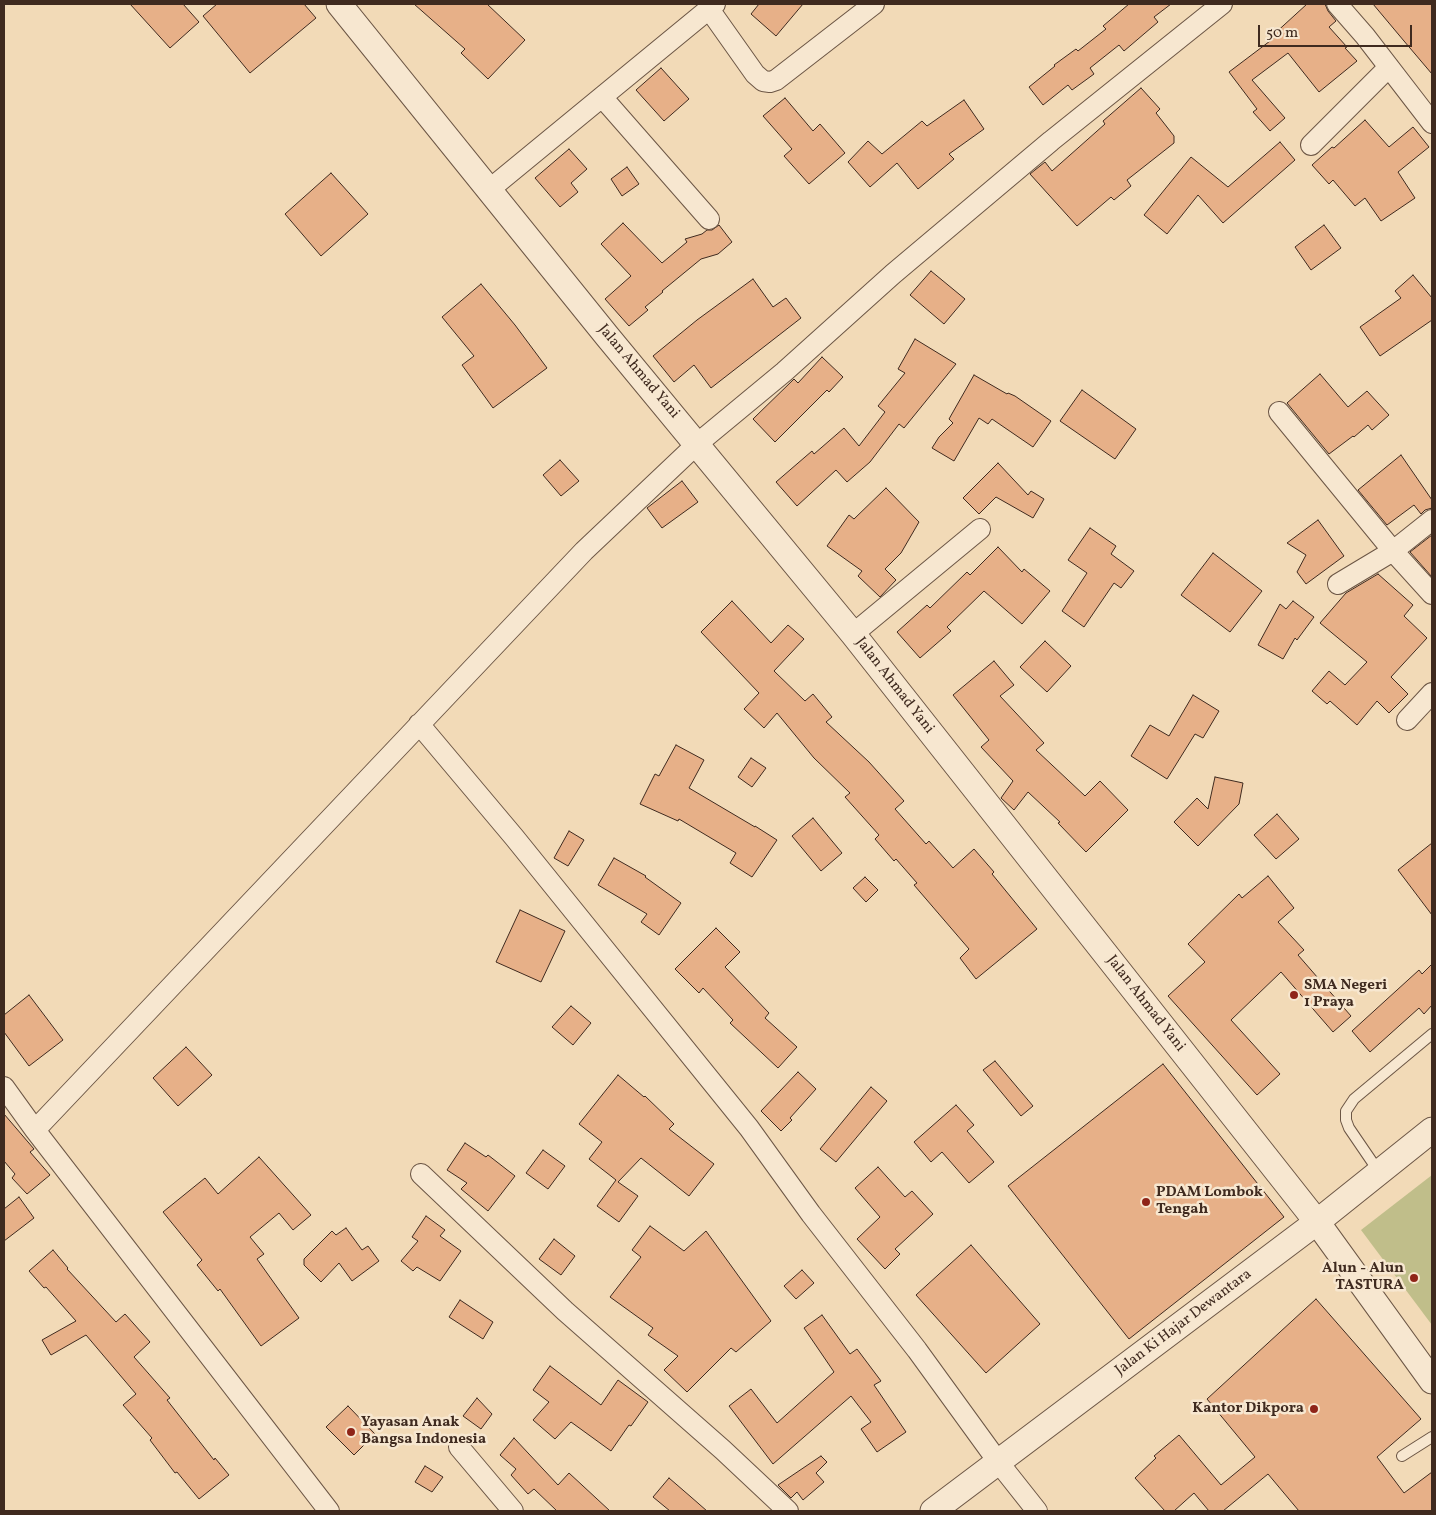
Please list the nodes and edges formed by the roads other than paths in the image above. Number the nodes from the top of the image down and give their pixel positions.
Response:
1 (339, 4) edge
2 (874, 4) edge
3 (1222, 4) edge
4 (1337, 4) edge
5 (712, 6) edge
6 (1389, 67) junction
7 (602, 97) junction
8 (1430, 118) edge
9 (1311, 145) dead end
10 (490, 189) junction
11 (709, 219) dead end
12 (1279, 412) dead end
13 (697, 444) junction
14 (1432, 520) edge
15 (980, 529) dead end
16 (1394, 551) junction
17 (1338, 584) dead end
18 (1432, 594) edge
19 (853, 634) junction
20 (1432, 693) edge
21 (1407, 720) dead end
22 (419, 724) junction
23 (1432, 1034) edge
24 (4, 1087) edge
25 (35, 1130) junction
26 (1432, 1130) edge
27 (1379, 1172) junction
28 (421, 1174) dead end
29 (1317, 1222) junction
30 (1432, 1381) edge
31 (1432, 1437) edge
32 (459, 1447) dead end
33 (1402, 1456) dead end
34 (999, 1462) junction
35 (329, 1511) edge
36 (513, 1511) edge
37 (788, 1511) edge
38 (933, 1511) edge
39 (1037, 1511) edge

1 - 10 street, Jalan Ahmad Yani
2 - 5 street
3 - 13 street
4 - 6 street
5 - 7 street
6 - 8 street
6 - 9 street
7 - 10 street
7 - 11 street
10 - 13 street, Jalan Ahmad Yani
12 - 16 street
13 - 19 street, Jalan Ahmad Yani
13 - 22 street
14 - 16 street
15 - 19 street
16 - 17 street
16 - 18 street
19 - 29 street, Jalan Ahmad Yani
20 - 21 street
22 - 25 street
22 - 34 street
23 - 27 lane
24 - 25 street
25 - 35 street
26 - 27 street, Jalan Ki Hajar Dewantara
27 - 29 street, Jalan Ki Hajar Dewantara
28 - 37 street
29 - 30 street, Jalan Ahmad Yani
29 - 34 street, Jalan Ki Hajar Dewantara
31 - 33 lane
32 - 36 street
34 - 38 street, Jalan Ki Hajar Dewantara
34 - 39 street

